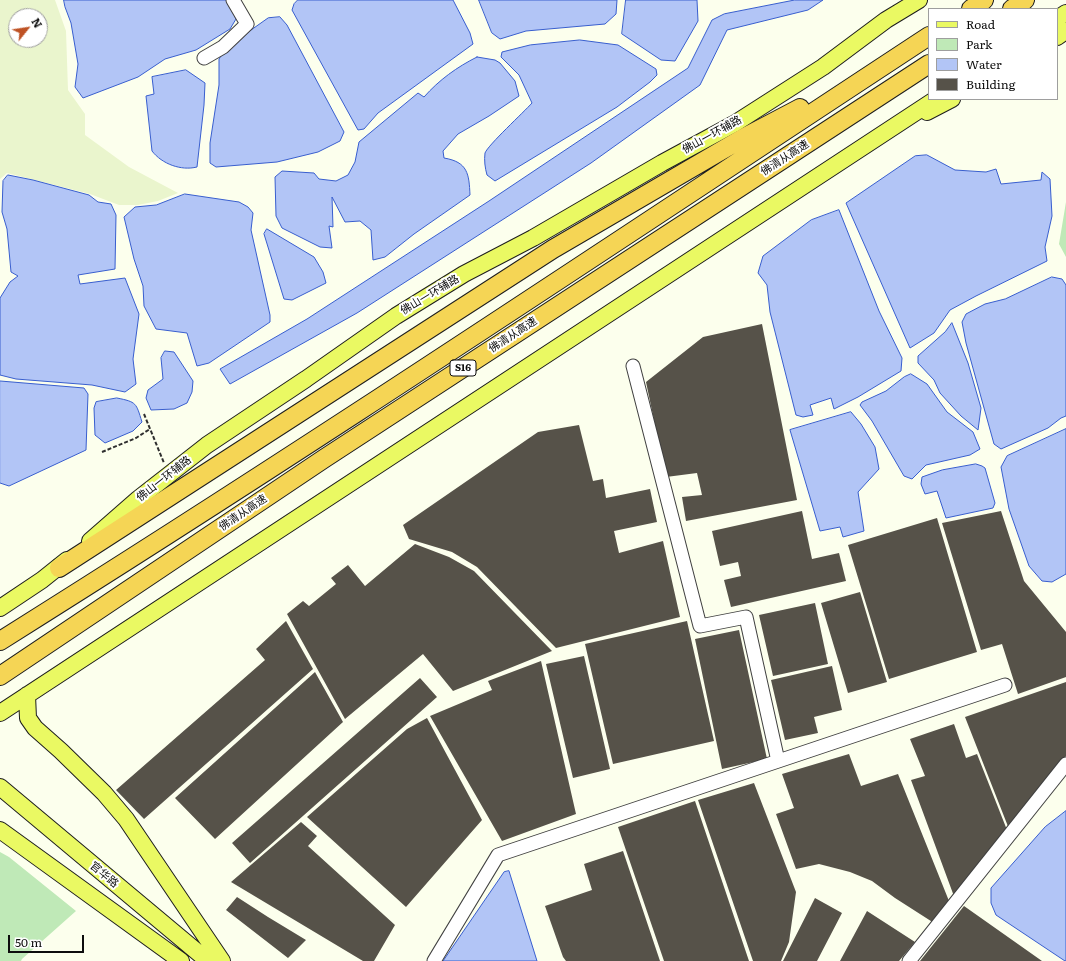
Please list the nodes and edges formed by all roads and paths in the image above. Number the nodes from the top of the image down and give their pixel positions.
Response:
1 (232, 0) edge
2 (911, 0) edge
3 (919, 0) edge
4 (984, 0) edge
5 (1025, 0) edge
6 (972, 8) edge
7 (1013, 8) edge
8 (886, 20) junction
9 (928, 37) edge
10 (204, 58) dead end
11 (890, 62) junction
12 (928, 65) edge
13 (934, 100) edge
14 (950, 100) edge
15 (877, 138) junction
16 (633, 366) dead end
17 (144, 414) dead end
18 (150, 429) junction
19 (102, 452) dead end
20 (170, 475) junction
21 (58, 568) junction
22 (0, 608) edge
23 (0, 641) edge
24 (0, 676) edge
25 (1005, 685) dead end
26 (27, 695) junction
27 (0, 713) edge
28 (778, 761) junction
29 (1066, 764) edge
30 (0, 787) edge
31 (0, 830) edge
32 (181, 961) edge
33 (208, 961) edge
34 (222, 961) edge
35 (434, 961) edge
36 (909, 961) edge

1 - 10 street
2 - 8 main road, 佛山一环辅路
3 - 8 main road, 佛山一环辅路
4 - 6 highway
5 - 7 highway
8 - 20 main road, 佛山一环辅路
9 - 11 highway, 佛清从高速 / S16
11 - 21 highway
11 - 23 highway, 佛清从高速 / S16
12 - 24 highway, 佛清从高速 / S16
13 - 15 main road
14 - 15 main road
15 - 26 main road
16 - 28 street
17 - 18 path
18 - 19 path
18 - 20 path
20 - 21 main road, 佛山一环辅路
21 - 22 main road, 佛山一环辅路
25 - 28 street
26 - 27 main road
26 - 34 main road
28 - 35 street
29 - 36 street
30 - 33 main road, 官华路
31 - 32 main road

